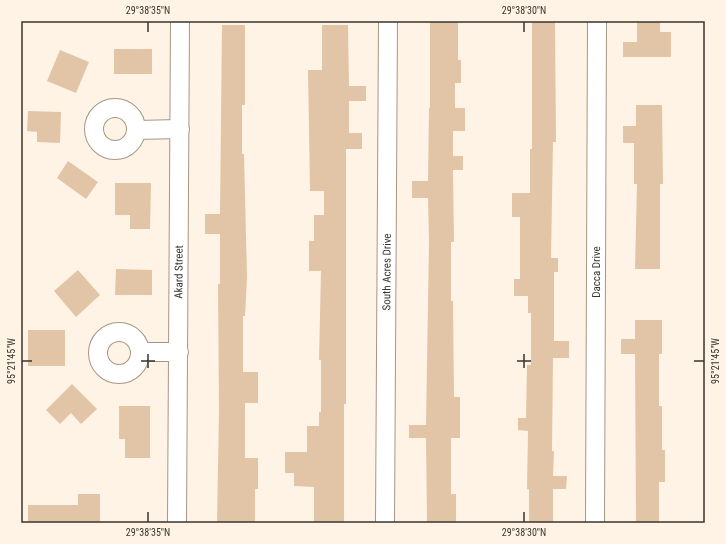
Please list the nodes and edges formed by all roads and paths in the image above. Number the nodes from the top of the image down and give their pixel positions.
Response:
1 (180, 21) edge
2 (388, 21) edge
3 (597, 21) edge
4 (180, 129) junction
5 (136, 130) dead end
6 (140, 352) dead end
7 (179, 352) junction
8 (177, 523) edge
9 (385, 523) edge
10 (595, 523) edge

1 - 4 street, Akard Street
2 - 9 street, South Acres Drive
3 - 10 street, Dacca Drive
4 - 5 street
4 - 7 street, Akard Street
6 - 7 street
7 - 8 street, Akard Street

